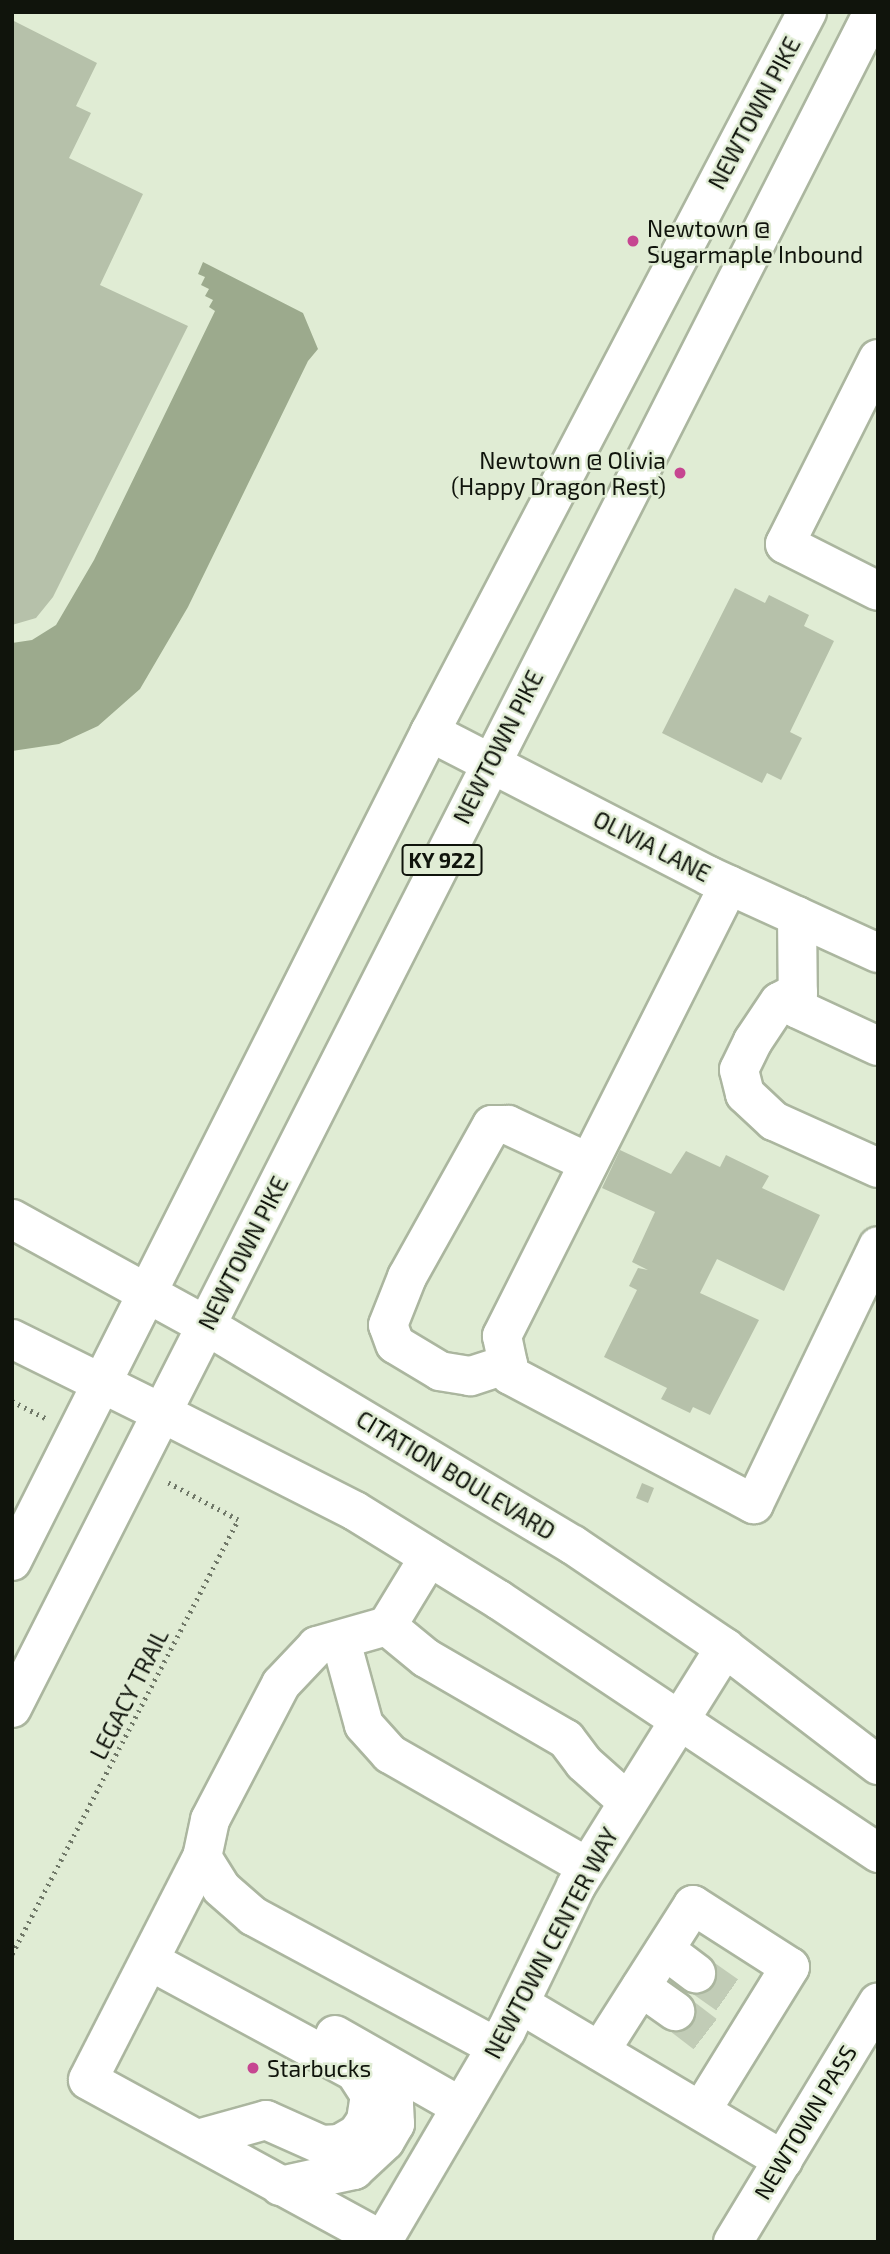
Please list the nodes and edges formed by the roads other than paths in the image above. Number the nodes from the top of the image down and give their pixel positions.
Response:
1 (807, 12) edge
2 (873, 12) edge
3 (878, 359) edge
4 (878, 591) edge
5 (430, 732) junction
6 (490, 762) junction
7 (729, 886) junction
8 (797, 916) junction
9 (876, 949) edge
10 (798, 992) junction
11 (878, 1046) edge
12 (589, 1163) junction
13 (878, 1168) edge
14 (12, 1219) edge
15 (878, 1246) edge
16 (148, 1293) junction
17 (207, 1326) junction
18 (12, 1339) edge
19 (508, 1364) junction
20 (102, 1385) junction
21 (162, 1413) junction
22 (429, 1557) junction
23 (12, 1561) edge
24 (387, 1626) junction
25 (341, 1641) junction
26 (725, 1648) junction
27 (12, 1708) edge
28 (680, 1721) junction
29 (878, 1765) edge
30 (628, 1802) junction
31 (878, 1853) edge
32 (202, 1857) junction
33 (587, 1867) junction
34 (156, 1949) junction
35 (665, 1950) junction
36 (696, 1973) tunnel mouth
37 (641, 1987) junction
38 (878, 2003) edge
39 (520, 2004) junction
40 (675, 2011) tunnel mouth
41 (496, 2047) junction
42 (600, 2052) junction
43 (373, 2057) junction
44 (461, 2106) junction
45 (701, 2111) junction
46 (198, 2140) junction
47 (783, 2160) junction
48 (280, 2186) junction
49 (382, 2241) edge
50 (733, 2242) edge

1 - 5 main road, NEWTOWN PIKE / KY 922
2 - 6 main road, NEWTOWN PIKE / KY 922
3 - 4 main road
5 - 6 main road, OLIVIA LANE
5 - 16 main road, NEWTOWN PIKE / KY 922
6 - 7 main road, OLIVIA LANE
6 - 17 main road, NEWTOWN PIKE / KY 922
7 - 8 main road, OLIVIA LANE
7 - 12 main road
8 - 9 main road, OLIVIA LANE
8 - 10 main road
10 - 11 main road
10 - 13 main road
12 - 19 main road
12 - 19 main road
14 - 16 main road, CITATION BOULEVARD
15 - 19 main road
16 - 17 main road, CITATION BOULEVARD
16 - 20 main road, NEWTOWN PIKE / KY 922
17 - 21 main road, NEWTOWN PIKE / KY 922
17 - 26 main road, CITATION BOULEVARD
18 - 20 main road
20 - 21 main road
20 - 23 main road, NEWTOWN PIKE / KY 922
21 - 22 main road
21 - 27 main road, NEWTOWN PIKE / KY 922
22 - 24 main road
22 - 28 main road
24 - 25 main road
24 - 30 main road
25 - 32 main road
25 - 33 main road
26 - 28 main road, NEWTOWN CENTER WAY
26 - 29 main road, CITATION BOULEVARD
28 - 30 main road, NEWTOWN CENTER WAY
28 - 31 main road
30 - 33 main road, NEWTOWN CENTER WAY
32 - 34 main road
32 - 41 main road
33 - 39 main road, NEWTOWN CENTER WAY
34 - 43 main road
34 - 46 main road
34 - 46 main road
35 - 36 main road
35 - 37 main road
35 - 45 main road
37 - 40 main road
37 - 42 main road
38 - 47 main road, NEWTOWN PASS
39 - 41 main road, NEWTOWN CENTER WAY
39 - 42 main road
41 - 44 main road, NEWTOWN CENTER WAY
42 - 45 main road
43 - 44 main road
43 - 48 main road
44 - 49 main road, NEWTOWN CENTER WAY
45 - 47 main road
46 - 48 main road
47 - 50 main road, NEWTOWN PASS
48 - 49 main road

